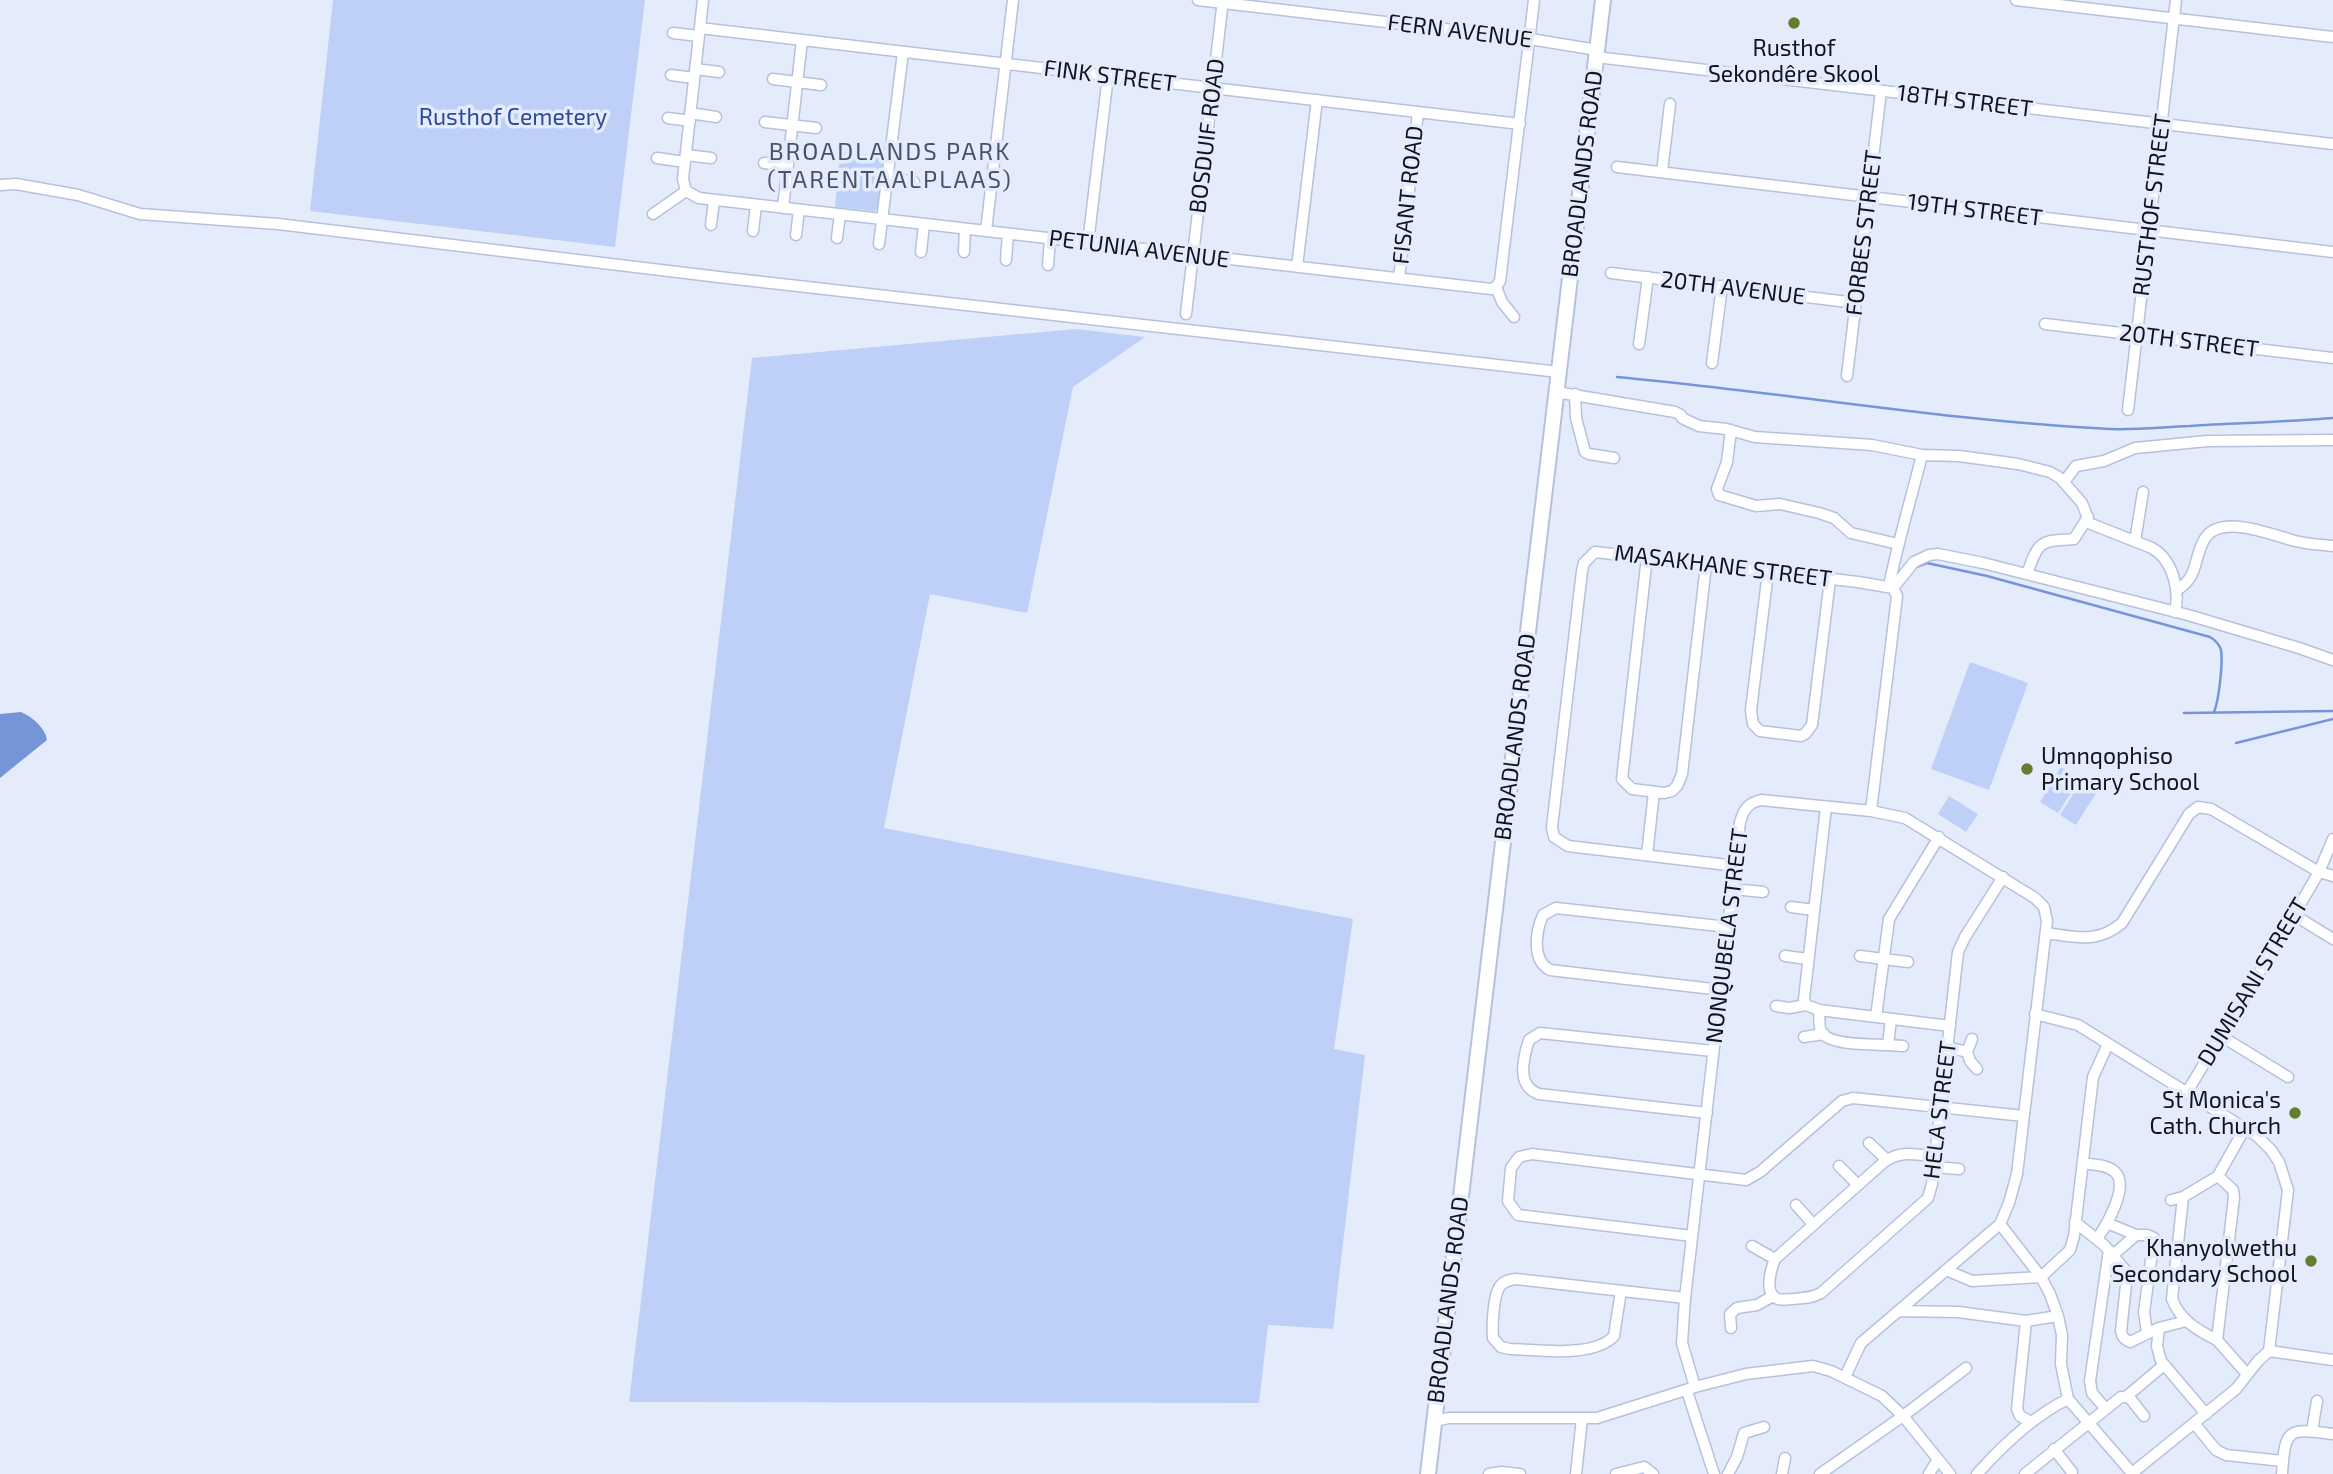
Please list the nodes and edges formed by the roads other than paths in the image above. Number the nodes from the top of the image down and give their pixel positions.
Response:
1 (703, 0) edge
2 (1013, 0) edge
3 (1198, 0) edge
4 (1534, 0) edge
5 (1603, 0) edge
6 (2016, 0) edge
7 (2176, 0) edge
8 (1223, 1) edge
9 (2174, 18) junction
10 (699, 32) junction
11 (673, 33) dead end
12 (2333, 37) edge
13 (1530, 39) junction
14 (802, 40) junction
15 (903, 52) junction
16 (1597, 53) junction
17 (1006, 64) junction
18 (719, 72) dead end
19 (695, 74) junction
20 (671, 75) dead end
21 (1108, 76) junction
22 (773, 79) dead end
23 (798, 82) junction
24 (821, 85) dead end
25 (1213, 88) junction
26 (1881, 91) junction
27 (1317, 100) junction
28 (1670, 104) dead end
29 (1418, 112) junction
30 (690, 117) junction
31 (716, 117) dead end
32 (668, 118) dead end
33 (765, 122) dead end
34 (1520, 124) junction
35 (2161, 124) junction
36 (793, 125) junction
37 (816, 128) dead end
38 (2333, 144) edge
39 (657, 158) dead end
40 (685, 158) junction
41 (711, 158) dead end
42 (764, 163) dead end
43 (788, 166) junction
44 (1617, 167) dead end
45 (1662, 173) junction
46 (888, 178) junction
47 (914, 182) dead end
48 (0, 186) edge
49 (686, 191) junction
50 (1868, 197) junction
51 (714, 200) junction
52 (756, 205) junction
53 (783, 208) junction
54 (799, 210) junction
55 (653, 214) dead end
56 (840, 214) junction
57 (884, 219) junction
58 (924, 224) junction
59 (711, 225) dead end
60 (965, 229) junction
61 (2149, 230) junction
62 (753, 231) dead end
63 (986, 231) junction
64 (1008, 234) junction
65 (796, 235) dead end
66 (837, 239) dead end
67 (1050, 239) junction
68 (1088, 243) junction
69 (880, 244) dead end
70 (921, 252) dead end
71 (964, 252) dead end
72 (2333, 252) edge
73 (1193, 255) junction
74 (1006, 260) dead end
75 (1048, 265) dead end
76 (1297, 267) junction
77 (1611, 273) dead end
78 (1648, 277) junction
79 (1399, 278) junction
80 (1722, 286) junction
81 (1496, 287) junction
82 (1856, 303) junction
83 (1186, 314) dead end
84 (1514, 317) dead end
85 (2045, 324) dead end
86 (2137, 335) junction
87 (1639, 344) dead end
88 (2333, 358) edge
89 (1712, 363) dead end
90 (1559, 372) junction
91 (1847, 376) dead end
92 (1556, 392) junction
93 (1575, 394) junction
94 (2128, 410) dead end
95 (1731, 430) junction
96 (2333, 440) edge
97 (1922, 456) junction
98 (1615, 458) dead end
99 (2064, 482) junction
100 (2143, 492) dead end
101 (2087, 518) junction
102 (2135, 541) junction
103 (1898, 544) junction
104 (2333, 546) edge
105 (1647, 557) junction
106 (1706, 565) junction
107 (1768, 572) junction
108 (2027, 574) junction
109 (1830, 580) junction
110 (1891, 587) junction
111 (2177, 590) junction
112 (2175, 612) junction
113 (2333, 660) edge
114 (1654, 792) junction
115 (1826, 807) junction
116 (1871, 811) junction
117 (1939, 838) junction
118 (2333, 839) edge
119 (1647, 855) junction
120 (1736, 866) junction
121 (2319, 872) junction
122 (2333, 876) edge
123 (2003, 877) junction
124 (1733, 888) junction
125 (1763, 892) dead end
126 (1791, 907) dead end
127 (1814, 911) junction
128 (2294, 915) junction
129 (1728, 927) junction
130 (2046, 933) junction
131 (2333, 939) edge
132 (1785, 956) dead end
133 (1860, 956) dead end
134 (1883, 958) junction
135 (1808, 959) junction
136 (1908, 962) dead end
137 (1721, 990) junction
138 (1805, 1002) junction
139 (1776, 1006) dead end
140 (1819, 1010) junction
141 (2035, 1014) junction
142 (1876, 1017) junction
143 (1891, 1019) junction
144 (1950, 1026) junction
145 (1824, 1034) junction
146 (2221, 1036) junction
147 (1804, 1037) dead end
148 (1972, 1039) dead end
149 (2108, 1044) junction
150 (1888, 1045) junction
151 (1903, 1046) dead end
152 (1948, 1047) junction
153 (1713, 1051) junction
154 (1967, 1052) junction
155 (1978, 1069) dead end
156 (2288, 1077) dead end
157 (2187, 1092) junction
158 (1941, 1107) junction
159 (1707, 1113) junction
160 (2024, 1116) junction
161 (2245, 1128) junction
162 (1869, 1143) dead end
163 (1887, 1160) junction
164 (1934, 1162) junction
165 (2083, 1163) junction
166 (1839, 1166) dead end
167 (1959, 1170) dead end
168 (1700, 1175) junction
169 (2217, 1177) junction
170 (1858, 1185) junction
171 (2183, 1197) junction
172 (2171, 1200) dead end
173 (1796, 1205) dead end
174 (2075, 1222) junction
175 (2108, 1223) junction
176 (1813, 1224) junction
177 (2000, 1224) junction
178 (2136, 1235) junction
179 (1692, 1236) junction
180 (2097, 1239) junction
181 (1752, 1246) dead end
182 (2111, 1252) junction
183 (1775, 1259) junction
184 (1946, 1270) junction
185 (2040, 1277) junction
186 (1621, 1291) junction
187 (1771, 1293) junction
188 (1685, 1298) junction
189 (1898, 1311) junction
190 (2058, 1316) junction
191 (2026, 1321) junction
192 (2186, 1321) junction
193 (1731, 1328) dead end
194 (2159, 1328) junction
195 (2147, 1333) junction
196 (2217, 1339) junction
197 (2269, 1352) junction
198 (2333, 1360) edge
199 (2164, 1365) junction
200 (1966, 1368) dead end
201 (2247, 1374) junction
202 (1845, 1377) junction
203 (1691, 1389) junction
204 (2127, 1396) junction
205 (2068, 1399) junction
206 (2317, 1401) dead end
207 (2106, 1409) junction
208 (2206, 1414) junction
209 (1903, 1416) junction
210 (2144, 1416) dead end
211 (1582, 1418) junction
212 (2086, 1419) junction
213 (1434, 1421) junction
214 (2031, 1422) junction
215 (2194, 1423) junction
216 (1764, 1427) dead end
217 (2312, 1431) junction
218 (2333, 1433) edge
219 (2054, 1449) junction
220 (1785, 1458) dead end
221 (1938, 1459) junction
222 (2283, 1461) junction
223 (2072, 1472) dead end
224 (1427, 1474) edge
225 (1489, 1474) edge
226 (1520, 1474) edge
227 (1576, 1474) edge
228 (1616, 1474) edge
229 (1653, 1474) edge
230 (1714, 1474) edge
231 (1728, 1474) edge
232 (1782, 1474) edge
233 (1820, 1474) edge
234 (1929, 1474) edge
235 (1950, 1474) edge
236 (1977, 1474) edge
237 (2025, 1474) edge
238 (2131, 1474) edge
239 (2282, 1474) edge

1 - 10 street
2 - 17 street
3 - 8 street, FERN AVENUE
4 - 13 street
5 - 16 main road, BROADLANDS ROAD
6 - 9 street
7 - 9 street, RUSTHOF STREET
8 - 13 street, FERN AVENUE
8 - 25 street, BOSDUIF ROAD
9 - 12 street
9 - 35 street, RUSTHOF STREET
10 - 11 street, FINK STREET
10 - 14 street, FINK STREET
10 - 19 street
13 - 16 street, FERN AVENUE
13 - 34 street
14 - 15 street, FINK STREET
14 - 23 street
15 - 17 street, FINK STREET
15 - 46 street
16 - 26 street, 18TH STREET
16 - 90 main road, BROADLANDS ROAD
17 - 21 street, FINK STREET
17 - 63 street
18 - 19 street
19 - 20 street
19 - 30 street
21 - 25 street, FINK STREET
21 - 68 street
22 - 23 street
23 - 24 street
23 - 36 street
25 - 27 street, FINK STREET
25 - 73 street, BOSDUIF ROAD
26 - 35 street, 18TH STREET
26 - 50 street, FORBES STREET
27 - 29 street, FINK STREET
27 - 76 street
28 - 45 street
29 - 34 street, FINK STREET
29 - 79 street, FISANT ROAD
30 - 31 street
30 - 32 street
30 - 40 street
33 - 36 street
34 - 81 street
35 - 38 street, 18TH STREET
35 - 61 street, RUSTHOF STREET
36 - 37 street
36 - 43 street
39 - 40 street
40 - 41 street
40 - 49 street
42 - 43 street
43 - 53 street
44 - 45 street, 19TH STREET
45 - 50 street, 19TH STREET
46 - 47 street
46 - 57 street
48 - 90 street
49 - 51 street, PETUNIA AVENUE
49 - 55 street
50 - 61 street, 19TH STREET
50 - 82 street, FORBES STREET
51 - 52 street, PETUNIA AVENUE
51 - 59 street
52 - 53 street, PETUNIA AVENUE
52 - 62 street
53 - 54 street, PETUNIA AVENUE
54 - 56 street, PETUNIA AVENUE
54 - 65 street
56 - 57 street, PETUNIA AVENUE
56 - 66 street
57 - 58 street, PETUNIA AVENUE
57 - 69 street
58 - 60 street, PETUNIA AVENUE
58 - 70 street
60 - 63 street, PETUNIA AVENUE
60 - 71 street
61 - 72 street, 19TH STREET
61 - 86 street, RUSTHOF STREET
63 - 64 street, PETUNIA AVENUE
64 - 67 street, PETUNIA AVENUE
64 - 74 street
67 - 68 street, PETUNIA AVENUE
67 - 75 street
68 - 73 street, PETUNIA AVENUE
73 - 76 street, PETUNIA AVENUE
73 - 83 street, BOSDUIF ROAD
76 - 79 street, PETUNIA AVENUE
77 - 78 street, 20TH AVENUE
78 - 80 street, 20TH AVENUE
78 - 87 street
79 - 81 street, PETUNIA AVENUE
80 - 82 street, 20TH AVENUE
80 - 89 street
81 - 84 street
82 - 91 street, FORBES STREET
85 - 86 street, 20TH STREET
86 - 88 street, 20TH STREET
86 - 94 street, RUSTHOF STREET
90 - 92 main road, BROADLANDS ROAD
92 - 93 street
92 - 213 main road, BROADLANDS ROAD
93 - 95 street
93 - 98 street
95 - 97 street
95 - 103 street
96 - 99 street
97 - 99 street
97 - 103 street
99 - 101 street
100 - 102 street
101 - 102 street
101 - 108 street
102 - 111 street
103 - 110 street
104 - 111 street
105 - 106 street, MASAKHANE STREET
105 - 114 street
105 - 119 street, MASAKHANE STREET
106 - 107 street, MASAKHANE STREET
106 - 114 street
107 - 109 street, MASAKHANE STREET
107 - 109 street
108 - 110 street
108 - 112 street
109 - 110 street, MASAKHANE STREET
110 - 116 street
111 - 112 street
112 - 113 street
114 - 119 street
115 - 116 street, NONQUBELA STREET
115 - 120 street, NONQUBELA STREET
115 - 127 street
116 - 117 street, NONQUBELA STREET
117 - 123 street, NONQUBELA STREET
117 - 134 street
118 - 121 street, DUMISANI STREET
119 - 120 street, MASAKHANE STREET
120 - 124 street, NONQUBELA STREET
121 - 122 street
121 - 128 street, DUMISANI STREET
121 - 130 street
123 - 130 street, NONQUBELA STREET
123 - 144 street, HELA STREET
124 - 125 street
124 - 129 street, NONQUBELA STREET
126 - 127 street
127 - 135 street
128 - 131 street
128 - 146 street, DUMISANI STREET
129 - 137 street, NONQUBELA STREET
129 - 137 street
130 - 141 street, NONQUBELA STREET
132 - 135 street
133 - 134 street
134 - 136 street
134 - 142 street
135 - 138 street
137 - 153 street, NONQUBELA STREET
138 - 139 street
138 - 140 street
140 - 142 street
140 - 145 street
141 - 149 street
141 - 160 street, NONQUBELA STREET
142 - 143 street
143 - 144 street
143 - 150 street
144 - 152 street, HELA STREET
145 - 147 street
145 - 150 street
146 - 156 street
146 - 157 street, DUMISANI STREET
148 - 154 street
149 - 157 street
149 - 165 street
150 - 151 street
152 - 154 street
152 - 158 street, HELA STREET
153 - 159 street, NONQUBELA STREET
153 - 159 street
154 - 155 street
157 - 161 street
158 - 160 street
158 - 164 street, HELA STREET
158 - 168 street
159 - 168 street, NONQUBELA STREET
160 - 177 street, NONQUBELA STREET
161 - 169 street
161 - 197 street
162 - 163 street
163 - 164 street
163 - 170 street
164 - 167 street
164 - 187 street, HELA STREET
165 - 174 street
165 - 175 street
166 - 170 street
168 - 179 street, NONQUBELA STREET
168 - 179 street
169 - 171 street
169 - 196 street
170 - 176 street
171 - 172 street
171 - 192 street
173 - 176 street
174 - 180 street
174 - 185 street
175 - 178 street
175 - 180 street
176 - 183 street
177 - 184 street, NONQUBELA STREET
177 - 185 street
178 - 182 street
178 - 195 street
179 - 188 street, NONQUBELA STREET
180 - 182 street
181 - 183 street
182 - 195 street
182 - 207 street
183 - 187 street
184 - 185 street
184 - 189 street, NONQUBELA STREET
185 - 190 street
186 - 186 street
186 - 188 street
187 - 193 street
188 - 203 street, NONQUBELA STREET
189 - 191 street
189 - 202 street, NONQUBELA STREET
190 - 191 street
190 - 205 street
191 - 214 street
192 - 194 street
192 - 196 street
194 - 195 street
194 - 199 street
196 - 201 street
197 - 198 street
197 - 201 street
199 - 204 street
199 - 208 street
200 - 209 street
201 - 208 street
202 - 203 street
202 - 209 street
203 - 211 street
203 - 230 street, NONQUBELA STREET
204 - 207 street
204 - 210 street
205 - 212 street
205 - 214 street
206 - 217 street
207 - 212 street
208 - 215 street
209 - 221 street
209 - 233 street
211 - 213 street
211 - 227 street
212 - 219 street
212 - 238 street
213 - 224 main road, BROADLANDS ROAD
214 - 236 street
215 - 222 street
215 - 238 street
216 - 231 street
217 - 218 street
217 - 222 street
219 - 223 street
219 - 237 street
220 - 232 street
221 - 234 street
221 - 235 street
222 - 239 street
225 - 226 street
228 - 229 street

